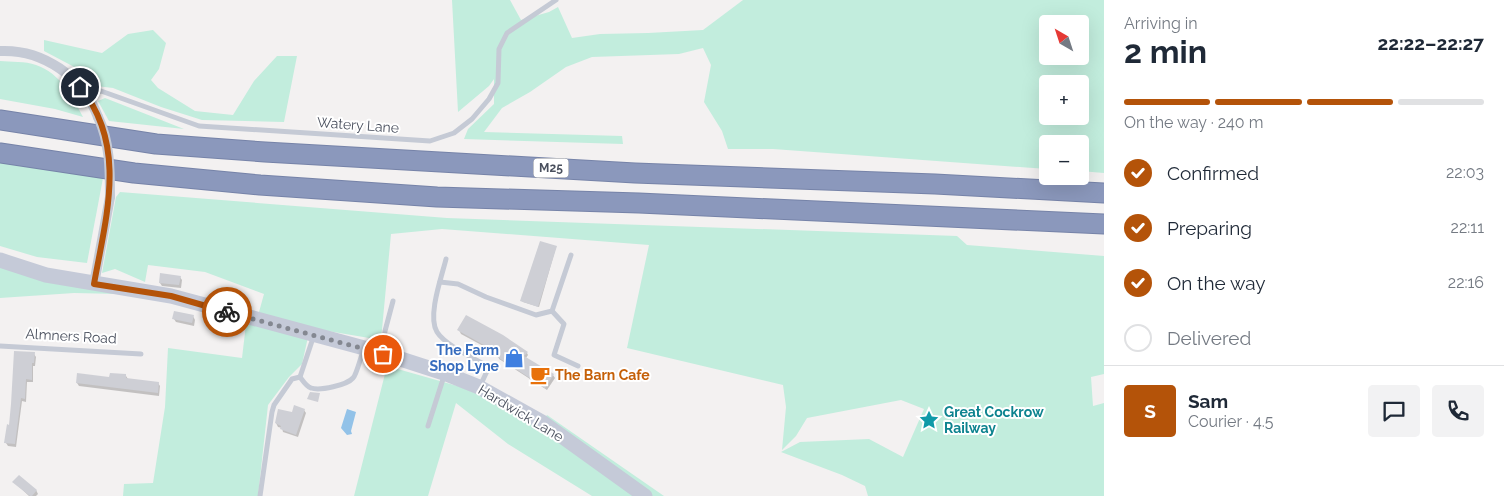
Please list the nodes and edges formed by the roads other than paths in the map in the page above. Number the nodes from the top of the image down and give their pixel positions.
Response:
1 (556, 0) edge
2 (0, 51) edge
3 (88, 96) junction
4 (0, 120) edge
5 (0, 153) edge
6 (1104, 192) edge
7 (1104, 224) edge
8 (571, 255) dead end
9 (446, 259) dead end
10 (0, 260) edge
11 (440, 282) junction
12 (94, 284) junction
13 (393, 300) dead end
14 (552, 311) junction
15 (314, 335) junction
16 (0, 346) edge
17 (364, 348) junction
18 (141, 354) dead end
19 (383, 354) junction
20 (578, 366) dead end
21 (444, 373) junction
22 (300, 378) junction
23 (479, 387) junction
24 (428, 426) dead end
25 (640, 490) edge
26 (260, 496) edge

1 - 3 lane, Watery Lane
2 - 3 street
3 - 12 street, bridge
4 - 6 highway, M25
5 - 7 highway
8 - 14 lane
9 - 11 lane
10 - 12 street, Hardwick Lane
11 - 14 lane
11 - 23 lane
12 - 15 street, Hardwick Lane
13 - 19 lane
14 - 20 lane
15 - 17 street, Hardwick Lane
15 - 22 lane
16 - 18 lane, Almners Road
17 - 19 street, Hardwick Lane
17 - 22 lane
19 - 21 street, Hardwick Lane
21 - 23 street, Hardwick Lane
21 - 24 lane
22 - 26 lane
23 - 25 street, Hardwick Lane

